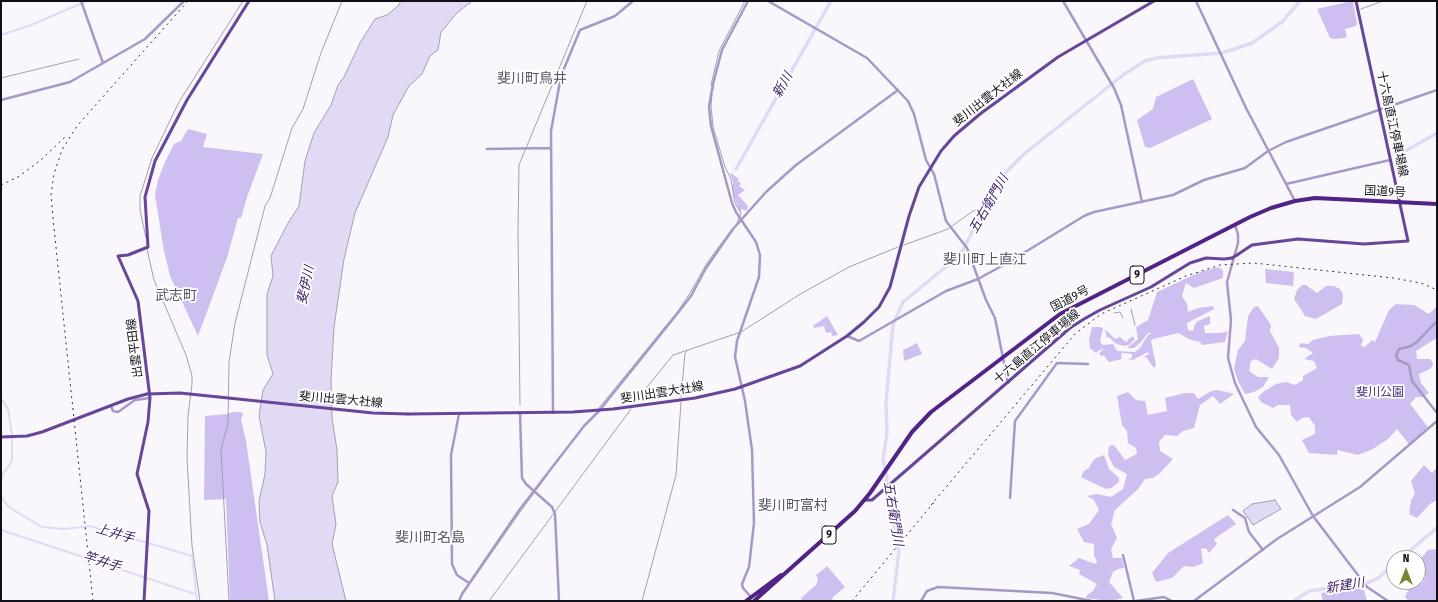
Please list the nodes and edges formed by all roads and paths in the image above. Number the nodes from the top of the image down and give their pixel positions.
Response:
1 (81, 1) edge
2 (184, 1) edge
3 (249, 1) edge
4 (633, 1) edge
5 (748, 1) edge
6 (768, 1) edge
7 (1063, 1) edge
8 (1154, 1) edge
9 (1196, 1) edge
10 (1356, 1) edge
11 (1086, 40) junction
12 (103, 63) junction
13 (898, 90) junction
14 (1437, 90) edge
15 (1, 100) edge
16 (1379, 110) junction
17 (551, 148) junction
18 (487, 149) dead end
19 (1268, 151) junction
20 (1390, 160) junction
21 (930, 167) junction
22 (1286, 184) junction
23 (1295, 201) junction
24 (1142, 202) junction
25 (1400, 202) junction
26 (1437, 204) edge
27 (741, 220) junction
28 (1235, 225) junction
29 (978, 279) junction
30 (1437, 321) edge
31 (847, 336) junction
32 (1003, 357) junction
33 (1088, 364) dead end
34 (1008, 382) junction
35 (742, 387) junction
36 (150, 398) junction
37 (111, 406) junction
38 (599, 411) junction
39 (520, 413) junction
40 (553, 413) junction
41 (1437, 413) edge
42 (459, 414) junction
43 (1437, 421) edge
44 (1, 436) edge
45 (534, 491) junction
46 (1010, 498) dead end
47 (865, 500) junction
48 (1233, 510) dead end
49 (1314, 516) junction
50 (1263, 550) junction
51 (1123, 555) dead end
52 (469, 583) junction
53 (754, 600) edge
54 (144, 601) edge
55 (459, 601) edge
56 (559, 601) edge
57 (746, 601) edge
58 (921, 601) edge
59 (1092, 601) edge
60 (1135, 601) edge
61 (1172, 601) edge
62 (1194, 601) edge
63 (1388, 601) edge

1 - 12 street
2 - 12 street
3 - 36 main road, 出雲平田線
4 - 17 street
5 - 27 street
6 - 13 street
7 - 11 street
8 - 11 main road, 斐川出雲大社線
9 - 19 street
10 - 16 main road, 十六島直江停車場線
11 - 21 main road, 斐川出雲大社線
11 - 24 street
12 - 15 street
13 - 21 street
13 - 27 street
14 - 16 street
16 - 19 street
16 - 20 main road, 十六島直江停車場線
17 - 18 street
17 - 40 street
19 - 22 street
19 - 24 street
20 - 22 street
20 - 25 main road, 十六島直江停車場線
21 - 29 street
21 - 31 main road, 斐川出雲大社線
22 - 23 street
23 - 25 highway, 国道9号 / 9
23 - 28 highway, 国道9号 / 9
24 - 29 street
25 - 26 highway, 国道9号 / 9
25 - 34 main road, 十六島直江停車場線, bridge
27 - 35 street
27 - 38 street
28 - 32 highway, 国道9号 / 9
28 - 49 street
29 - 31 street
29 - 32 street
30 - 41 street
31 - 35 main road, 斐川出雲大社線
32 - 34 street
32 - 47 highway, 国道9号 / 9
33 - 46 street
34 - 47 main road, 十六島直江停車場線
35 - 38 main road, 斐川出雲大社線
35 - 53 street
36 - 37 street
36 - 54 main road, 出雲平田線
37 - 42 main road, 斐川出雲大社線, bridge
37 - 44 main road, 斐川出雲大社線
38 - 40 main road, 斐川出雲大社線
38 - 45 street
39 - 40 main road, 斐川出雲大社線
39 - 42 main road, 斐川出雲大社線
39 - 45 street
42 - 52 street
43 - 49 street
45 - 52 street
45 - 56 street
47 - 53 highway, 国道9号 / 9
48 - 50 street
49 - 50 street
49 - 63 street
50 - 62 street
51 - 60 street
52 - 55 street
53 - 57 highway, 国道9号 / 9
58 - 59 street
60 - 61 street

